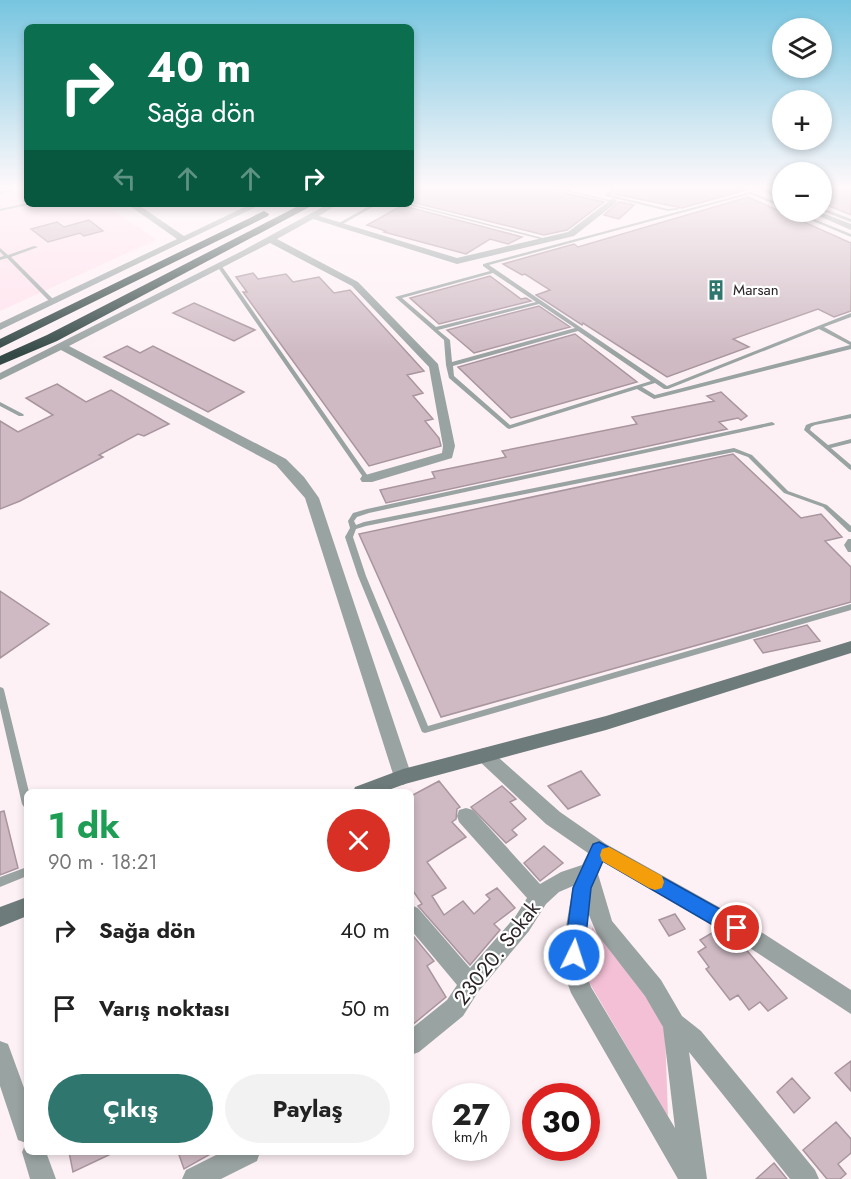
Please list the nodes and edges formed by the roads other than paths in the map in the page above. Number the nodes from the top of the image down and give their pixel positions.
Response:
1 (176, 244) edge
2 (204, 244) edge
3 (233, 244) edge
4 (261, 244) edge
5 (280, 244) edge
6 (403, 244) edge
7 (531, 244) edge
8 (564, 244) edge
9 (36, 247) dead end
10 (0, 249) edge
11 (8, 256) junction
12 (0, 259) edge
13 (219, 266) junction
14 (494, 271) junction
15 (53, 302) junction
16 (540, 302) junction
17 (851, 315) edge
18 (0, 327) edge
19 (821, 328) junction
20 (435, 329) junction
21 (579, 329) junction
22 (0, 344) edge
23 (851, 346) edge
24 (63, 347) junction
25 (0, 361) edge
26 (449, 365) junction
27 (0, 377) edge
28 (656, 381) junction
29 (638, 387) junction
30 (0, 404) edge
31 (21, 416) dead end
32 (851, 416) edge
33 (772, 424) dead end
34 (723, 435) junction
35 (851, 441) edge
36 (827, 447) junction
37 (734, 450) junction
38 (851, 467) edge
39 (367, 479) joint
40 (353, 528) junction
41 (851, 530) edge
42 (851, 541) edge
43 (851, 550) edge
44 (851, 607) edge
45 (851, 647) edge
46 (0, 690) edge
47 (484, 755) junction
48 (403, 777) junction
49 (370, 789) edge
50 (24, 791) edge
51 (466, 816) dead end
52 (599, 849) junction
53 (24, 872) edge
54 (588, 873) junction
55 (0, 882) edge
56 (539, 897) junction
57 (24, 907) edge
58 (0, 917) edge
59 (414, 919) edge
60 (470, 984) junction
61 (851, 1003) edge
62 (674, 1024) junction
63 (414, 1042) edge
64 (0, 1052) edge
65 (24, 1122) edge
66 (35, 1155) edge
67 (239, 1155) edge
68 (43, 1179) edge
69 (195, 1179) edge
70 (693, 1179) edge
71 (806, 1179) edge

1 - 15 street
2 - 22 highway
3 - 25 highway
4 - 13 street
5 - 39 street
6 - 7 street
8 - 14 lane
9 - 11 lane
10 - 11 lane
11 - 12 lane
11 - 15 lane
13 - 24 street
13 - 39 lane
14 - 16 lane
14 - 20 lane
15 - 18 street
16 - 20 lane
16 - 21 lane
17 - 19 lane
19 - 23 lane
19 - 28 lane
20 - 26 lane
21 - 26 lane
21 - 28 lane
23 - 29 lane
24 - 27 street
24 - 48 street
26 - 29 lane
28 - 29 lane
30 - 31 lane
32 - 36 lane
33 - 34 lane
34 - 37 lane
34 - 40 lane
35 - 36 lane
36 - 38 lane
37 - 40 lane
37 - 41 lane
40 - 44 lane
42 - 43 lane
45 - 47 street
46 - 50 lane
47 - 48 street
47 - 52 street
48 - 49 street
51 - 56 street
52 - 54 street
52 - 61 street
53 - 55 lane
54 - 56 street, 23020. Sokak
54 - 62 street
54 - 70 street
56 - 60 street, 23020. Sokak
57 - 58 street
59 - 60 street
60 - 63 street, 23020. Sokak
62 - 70 street
62 - 71 street
64 - 65 street
66 - 68 street
67 - 69 street

